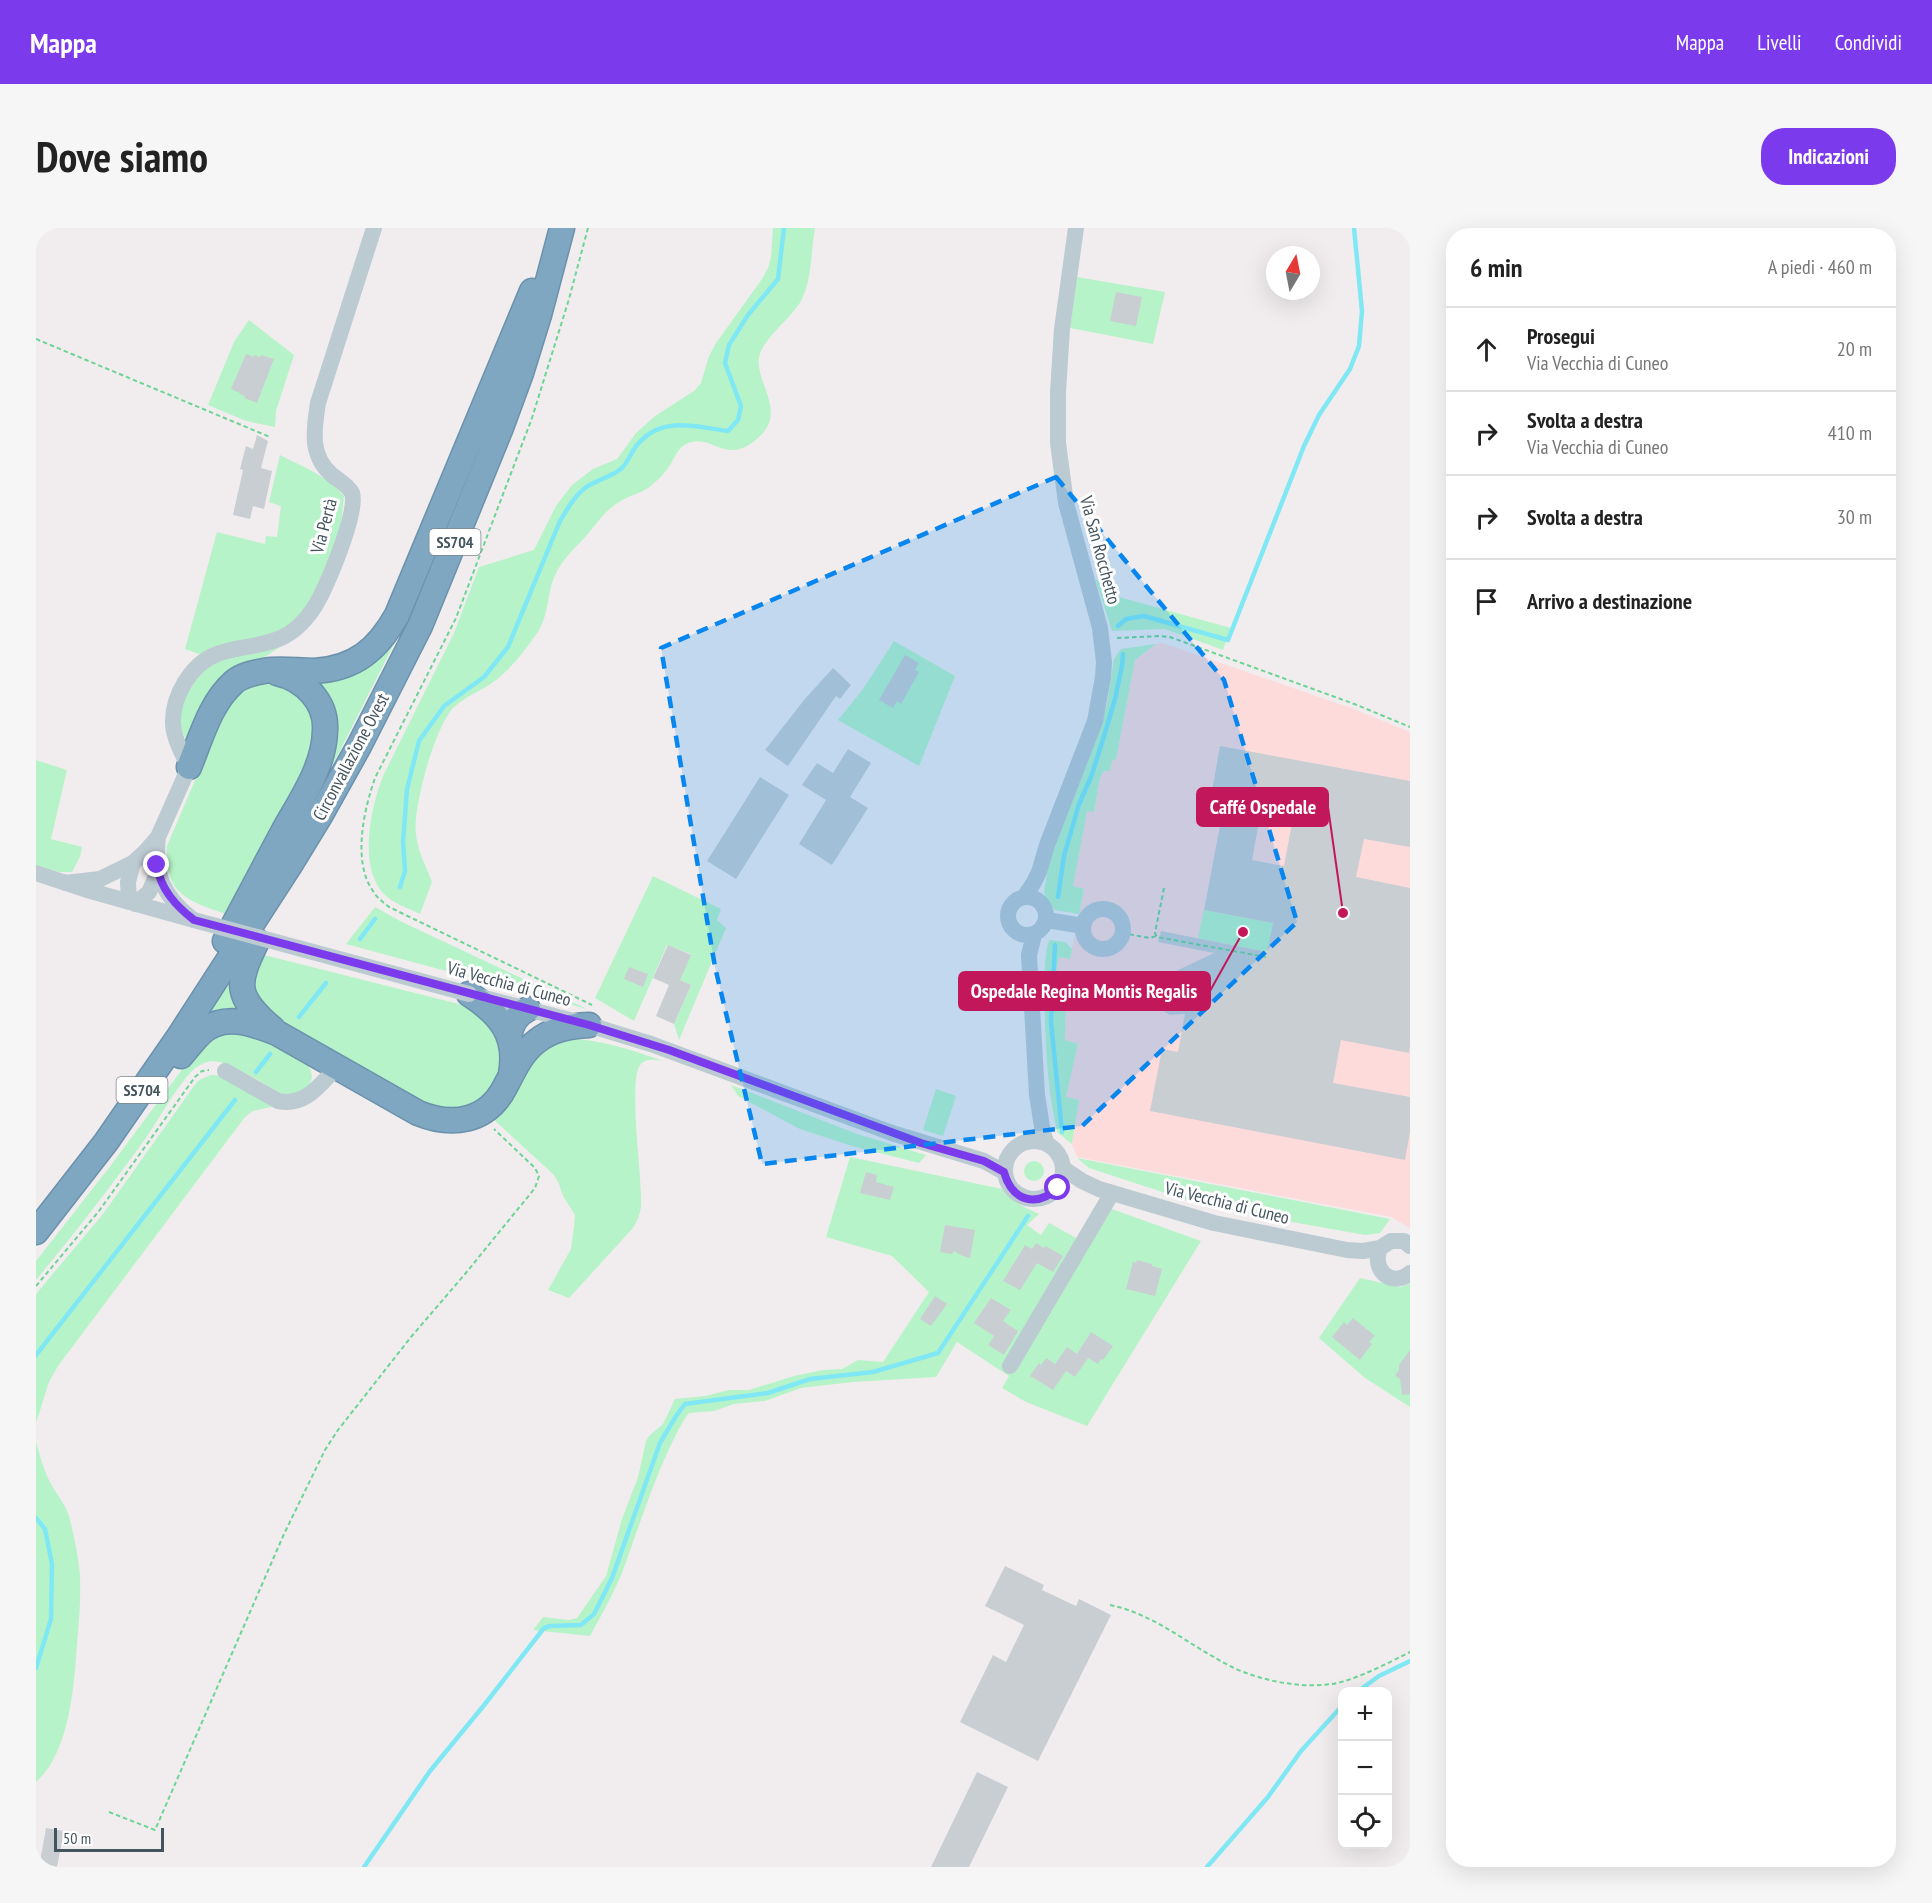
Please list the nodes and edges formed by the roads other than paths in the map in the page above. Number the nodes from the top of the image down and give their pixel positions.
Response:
1 (374, 228) edge
2 (557, 228) edge
3 (562, 228) edge
4 (1076, 228) edge
5 (257, 672) junction
6 (189, 766) junction
7 (158, 837) junction
8 (306, 838) junction
9 (134, 863) junction
10 (158, 872) junction
11 (1039, 872) junction
12 (36, 873) edge
13 (65, 883) junction
14 (1024, 897) junction
15 (1041, 902) junction
16 (132, 903) junction
17 (194, 920) junction
18 (1047, 920) junction
19 (1083, 926) junction
20 (1027, 934) junction
21 (469, 993) junction
22 (530, 1010) junction
23 (591, 1015) junction
24 (277, 1033) junction
25 (509, 1036) junction
26 (178, 1038) junction
27 (535, 1042) junction
28 (337, 1067) junction
29 (225, 1071) road end
30 (511, 1074) junction
31 (1037, 1095) junction
32 (106, 1142) junction
33 (1023, 1143) junction
34 (1047, 1144) junction
35 (1006, 1164) junction
36 (1064, 1169) junction
37 (1058, 1188) junction
38 (1106, 1191) junction
39 (36, 1232) edge
40 (1410, 1246) edge
41 (1378, 1255) junction
42 (1410, 1273) edge
43 (1010, 1366) dead end

1 - 6 street, Via Pertà
2 - 5 highway
3 - 8 highway, Circonvallazione Ovest / SS704
4 - 11 street, Via San Rocchetto
5 - 6 highway
5 - 26 highway
6 - 7 street
7 - 9 street
7 - 10 street
8 - 24 highway
8 - 26 highway, Circonvallazione Ovest / SS704
9 - 13 street
9 - 16 street
10 - 16 street
10 - 17 street
11 - 14 street, Via San Rocchetto
11 - 15 street, Via San Rocchetto
12 - 13 street, Via Vecchia di Cuneo
13 - 16 street, Via Vecchia di Cuneo
14 - 15 street
14 - 20 street, Via San Rocchetto
15 - 18 street, Via San Rocchetto
16 - 17 street, Via Vecchia di Cuneo
17 - 21 street, Via Vecchia di Cuneo, bridge
18 - 19 street
18 - 20 street
19 - 19 street
20 - 31 street
21 - 22 street, Via Vecchia di Cuneo
21 - 25 highway
22 - 23 street, Via Vecchia di Cuneo
22 - 25 highway
22 - 27 highway
23 - 27 highway
23 - 35 street, Via Vecchia di Cuneo
24 - 28 highway
24 - 32 highway
25 - 30 highway
26 - 32 highway, Circonvallazione Ovest / SS704
27 - 30 highway
28 - 29 street
28 - 30 highway
31 - 33 street
31 - 34 street
32 - 39 highway, Circonvallazione Ovest / SS704
33 - 34 street
33 - 35 street
34 - 36 street, Via Vecchia di Cuneo
35 - 37 street, Via Vecchia di Cuneo
36 - 37 street
36 - 38 street, Via Vecchia di Cuneo
37 - 38 street, Via Vecchia di Cuneo
38 - 41 street, Via Vecchia di Cuneo
38 - 43 street
40 - 41 street, Via Vecchia di Cuneo
41 - 42 street

